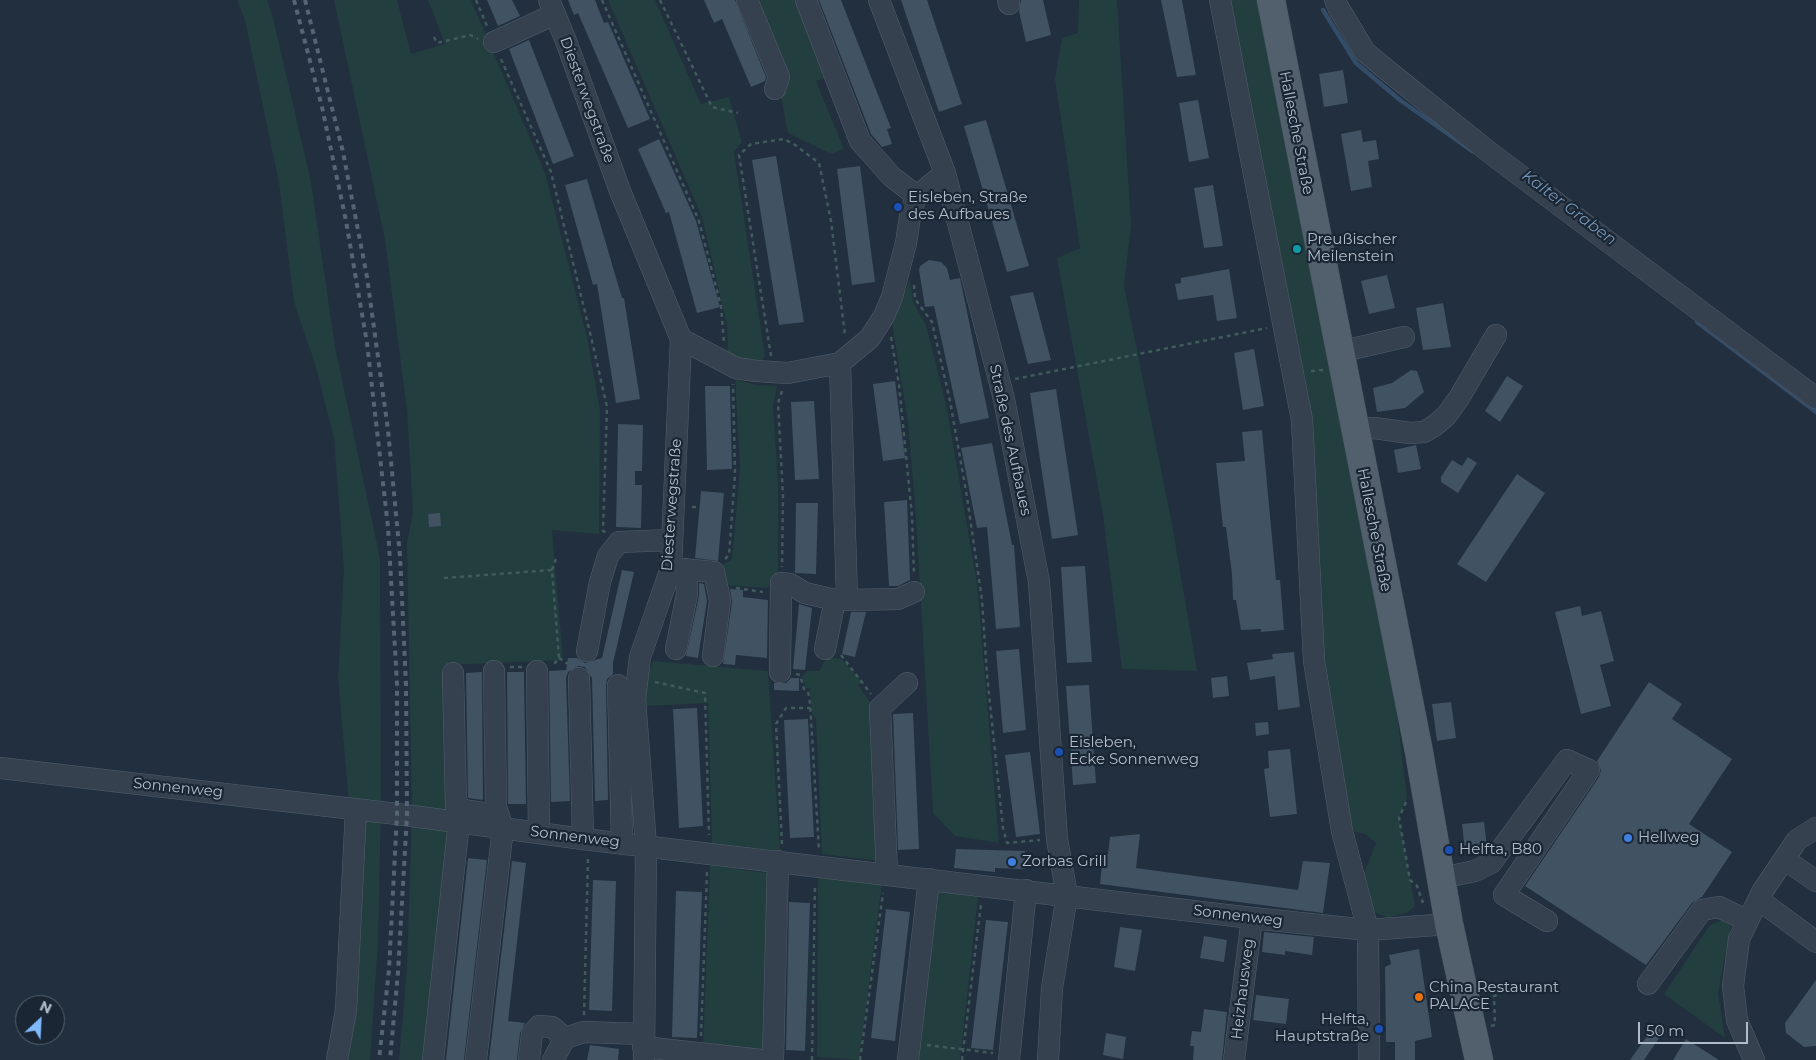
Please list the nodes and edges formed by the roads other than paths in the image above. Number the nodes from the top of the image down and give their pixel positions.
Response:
1 (747, 0) edge
2 (806, 0) edge
3 (880, 0) edge
4 (1220, 0) edge
5 (1271, 0) edge
6 (1336, 0) edge
7 (552, 7) edge
8 (492, 39) road end
9 (775, 89) dead end
10 (945, 173) junction
11 (918, 196) junction
12 (1496, 335) dead end
13 (1404, 337) dead end
14 (681, 339) junction
15 (1339, 352) junction
16 (844, 360) junction
17 (1816, 398) edge
18 (1354, 429) junction
19 (671, 540) junction
20 (678, 568) junction
21 (914, 592) road end
22 (841, 600) junction
23 (676, 649) dead end
24 (825, 649) road end
25 (587, 651) dead end
26 (713, 656) dead end
27 (494, 671) dead end
28 (537, 671) road end
29 (780, 672) road end
30 (453, 673) dead end
31 (579, 678) dead end
32 (627, 681) junction
33 (907, 683) dead end
34 (0, 768) edge
35 (356, 809) junction
36 (459, 822) junction
37 (493, 827) junction
38 (1816, 828) edge
39 (539, 832) junction
40 (585, 839) junction
41 (622, 843) junction
42 (646, 846) junction
43 (1784, 859) junction
44 (780, 862) junction
45 (886, 874) junction
46 (1441, 878) junction
47 (929, 879) junction
48 (1816, 881) edge
49 (1026, 890) junction
50 (1067, 895) junction
51 (1759, 900) junction
52 (1252, 918) junction
53 (1748, 921) junction
54 (1547, 922) dead end
55 (1449, 924) junction
56 (1368, 930) junction
57 (1816, 942) edge
58 (1648, 984) dead end
59 (575, 1035) junction
60 (643, 1047) edge
61 (909, 1051) edge
62 (1009, 1057) edge
63 (337, 1060) edge
64 (433, 1060) edge
65 (476, 1060) edge
66 (528, 1060) edge
67 (553, 1060) edge
68 (761, 1060) edge
69 (773, 1060) edge
70 (1048, 1060) edge
71 (1234, 1060) edge
72 (1369, 1060) edge
73 (1479, 1060) edge
74 (1754, 1060) edge

1 - 9 street
2 - 11 street
3 - 10 street, Straße des Aufbaues
4 - 56 street
5 - 15 main road, Hallesche Straße
6 - 17 street
7 - 8 street
7 - 14 street, Diesterwegstraße
10 - 11 street
10 - 50 street, Straße des Aufbaues
11 - 16 street
12 - 18 street
13 - 15 street
14 - 16 street
14 - 19 street, Diesterwegstraße
15 - 18 main road, Hallesche Straße
16 - 22 street
18 - 46 main road, Hallesche Straße
19 - 20 street, Diesterwegstraße
19 - 25 street
20 - 23 street
20 - 26 street
20 - 32 street, Diesterwegstraße
21 - 22 street
22 - 24 street
22 - 29 street
27 - 37 street
28 - 39 street
30 - 37 street
31 - 40 street
32 - 41 street
32 - 42 street, Diesterwegstraße
33 - 45 street
34 - 35 street, Sonnenweg
35 - 36 street, Sonnenweg
35 - 63 street
36 - 37 street, Sonnenweg
36 - 64 street
37 - 39 street, Sonnenweg
37 - 65 street
38 - 43 street
39 - 40 street, Sonnenweg
40 - 41 street, Sonnenweg
41 - 42 street, Sonnenweg
42 - 44 street, Sonnenweg
42 - 60 street
43 - 48 street
43 - 51 street
44 - 45 street, Sonnenweg
44 - 69 street
45 - 47 street, Sonnenweg
46 - 54 street
46 - 55 main road, Hallesche Straße
47 - 49 street, Sonnenweg
47 - 61 street
49 - 50 street, Sonnenweg
49 - 62 street
50 - 52 street, Sonnenweg
50 - 70 street, Straße des Aufbaues
51 - 53 street
51 - 57 street
52 - 56 street, Sonnenweg
52 - 71 street, Heizhausweg
53 - 58 street
53 - 74 street
55 - 56 street, Sonnenweg
55 - 73 main road, Hallesche Straße
56 - 72 street
59 - 60 street
59 - 66 street
59 - 67 street
60 - 68 street

